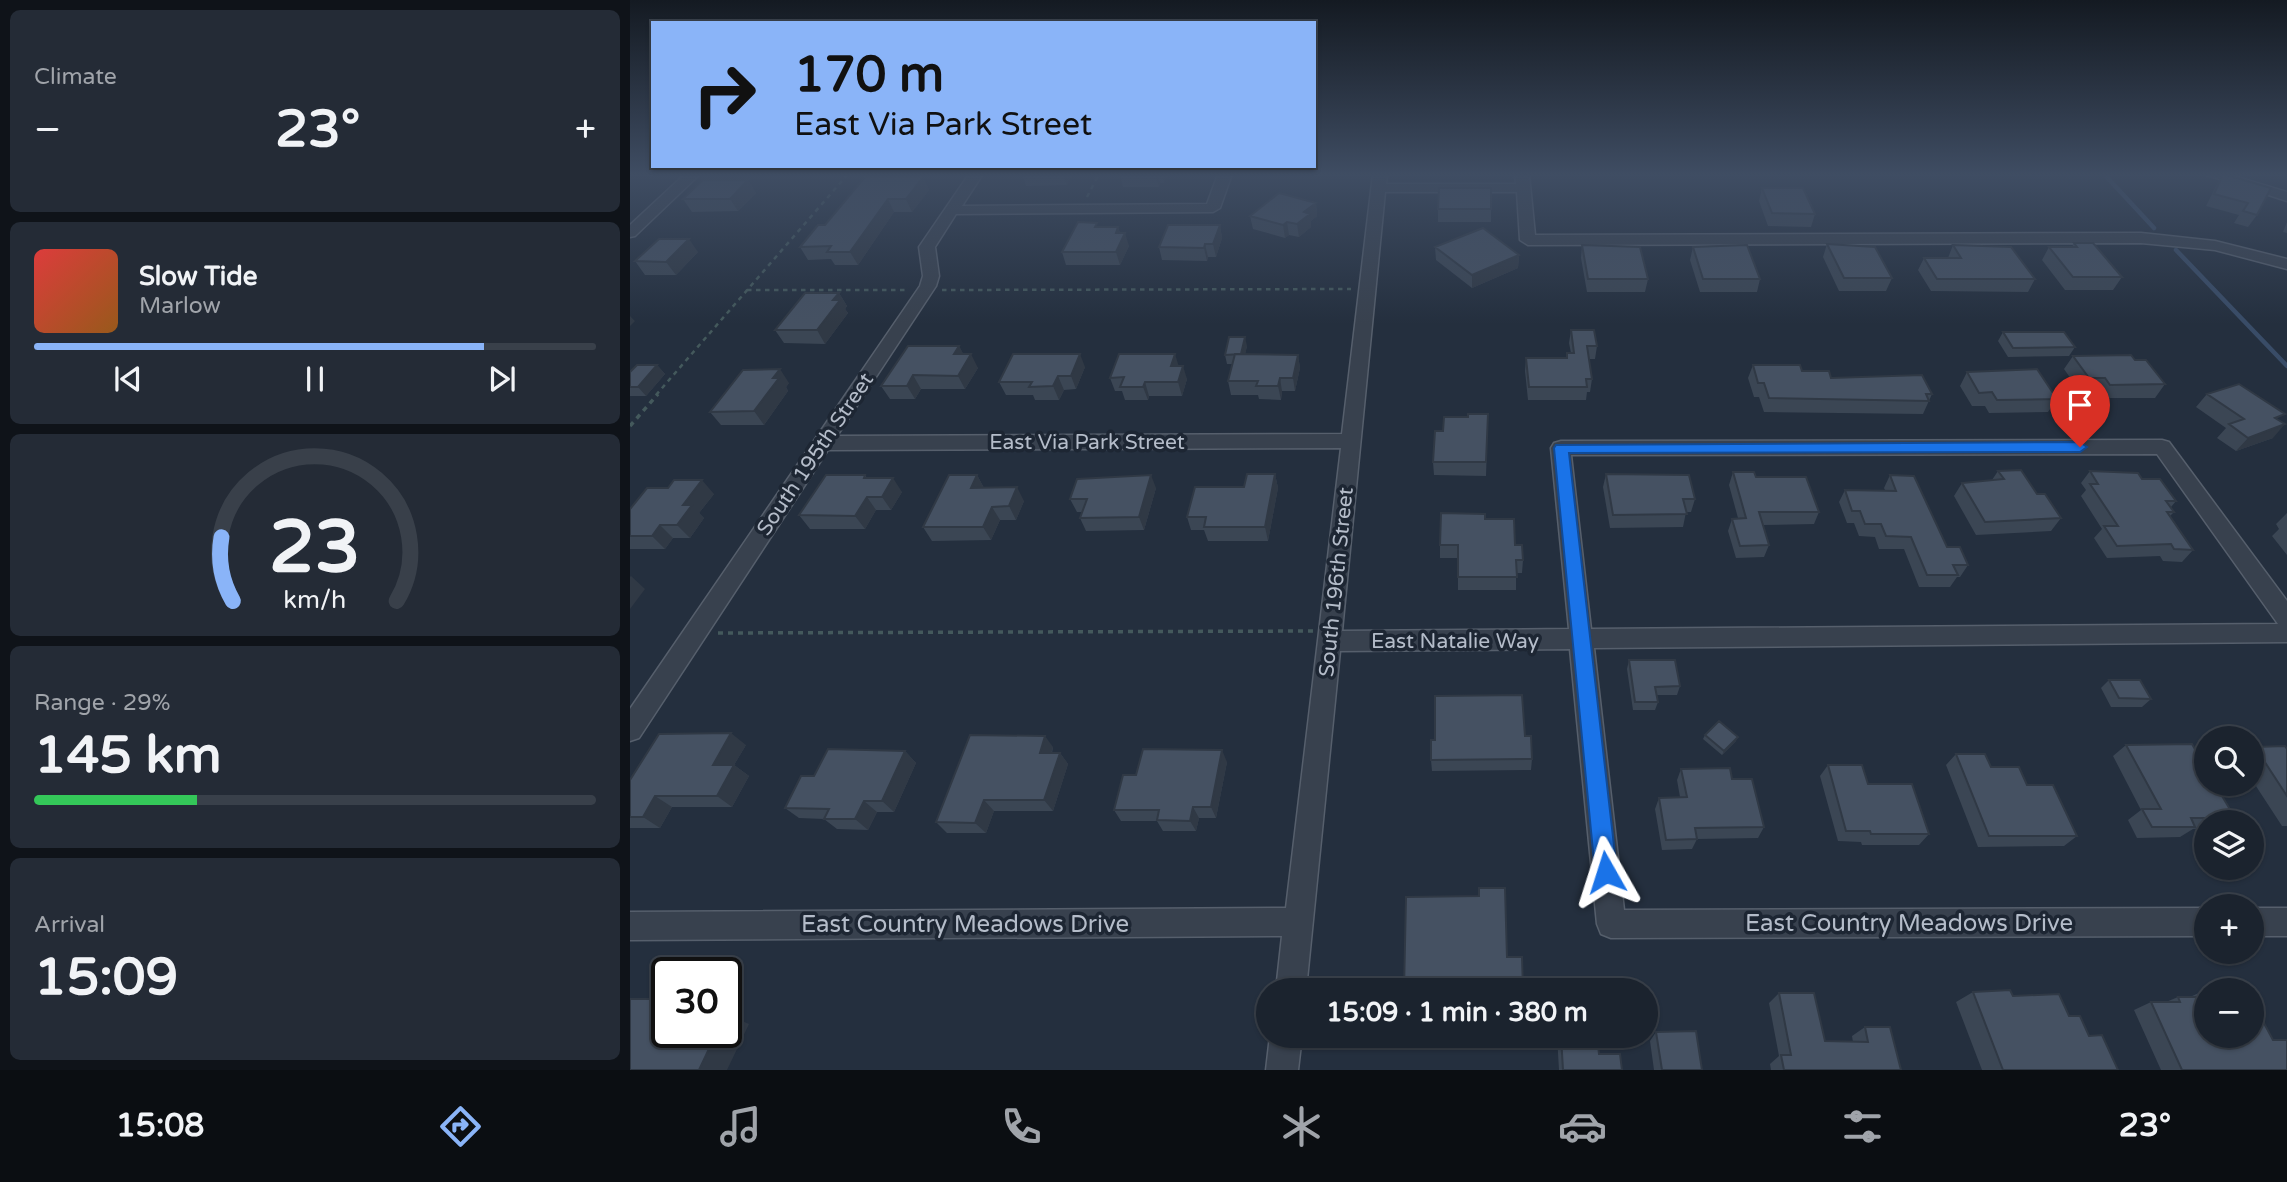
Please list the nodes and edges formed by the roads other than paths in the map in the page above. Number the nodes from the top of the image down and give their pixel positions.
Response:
1 (942, 224) edge
2 (1375, 224) edge
3 (1527, 224) edge
4 (2287, 264) edge
5 (1351, 441) junction
6 (822, 443) junction
7 (2287, 618) edge
8 (2287, 633) edge
9 (1330, 636) junction
10 (1581, 640) junction
11 (630, 730) edge
12 (1300, 922) junction
13 (2194, 922) edge
14 (2264, 922) edge
15 (2287, 922) edge
16 (630, 926) edge
17 (1293, 978) edge
18 (1285, 1048) edge
19 (1282, 1070) edge

1 - 6 street, South 195th Street
2 - 5 street, South 196th Street
3 - 4 street
5 - 6 street, East Via Park Street
5 - 9 street, South 196th Street
6 - 11 street, South 195th Street
7 - 10 street
8 - 10 street, East Natalie Way
9 - 10 street, East Natalie Way
9 - 12 street, South 196th Street
10 - 13 street, East Country Meadows Drive
12 - 16 street, East Country Meadows Drive
12 - 17 street, South 196th Street
14 - 15 street
18 - 19 street

